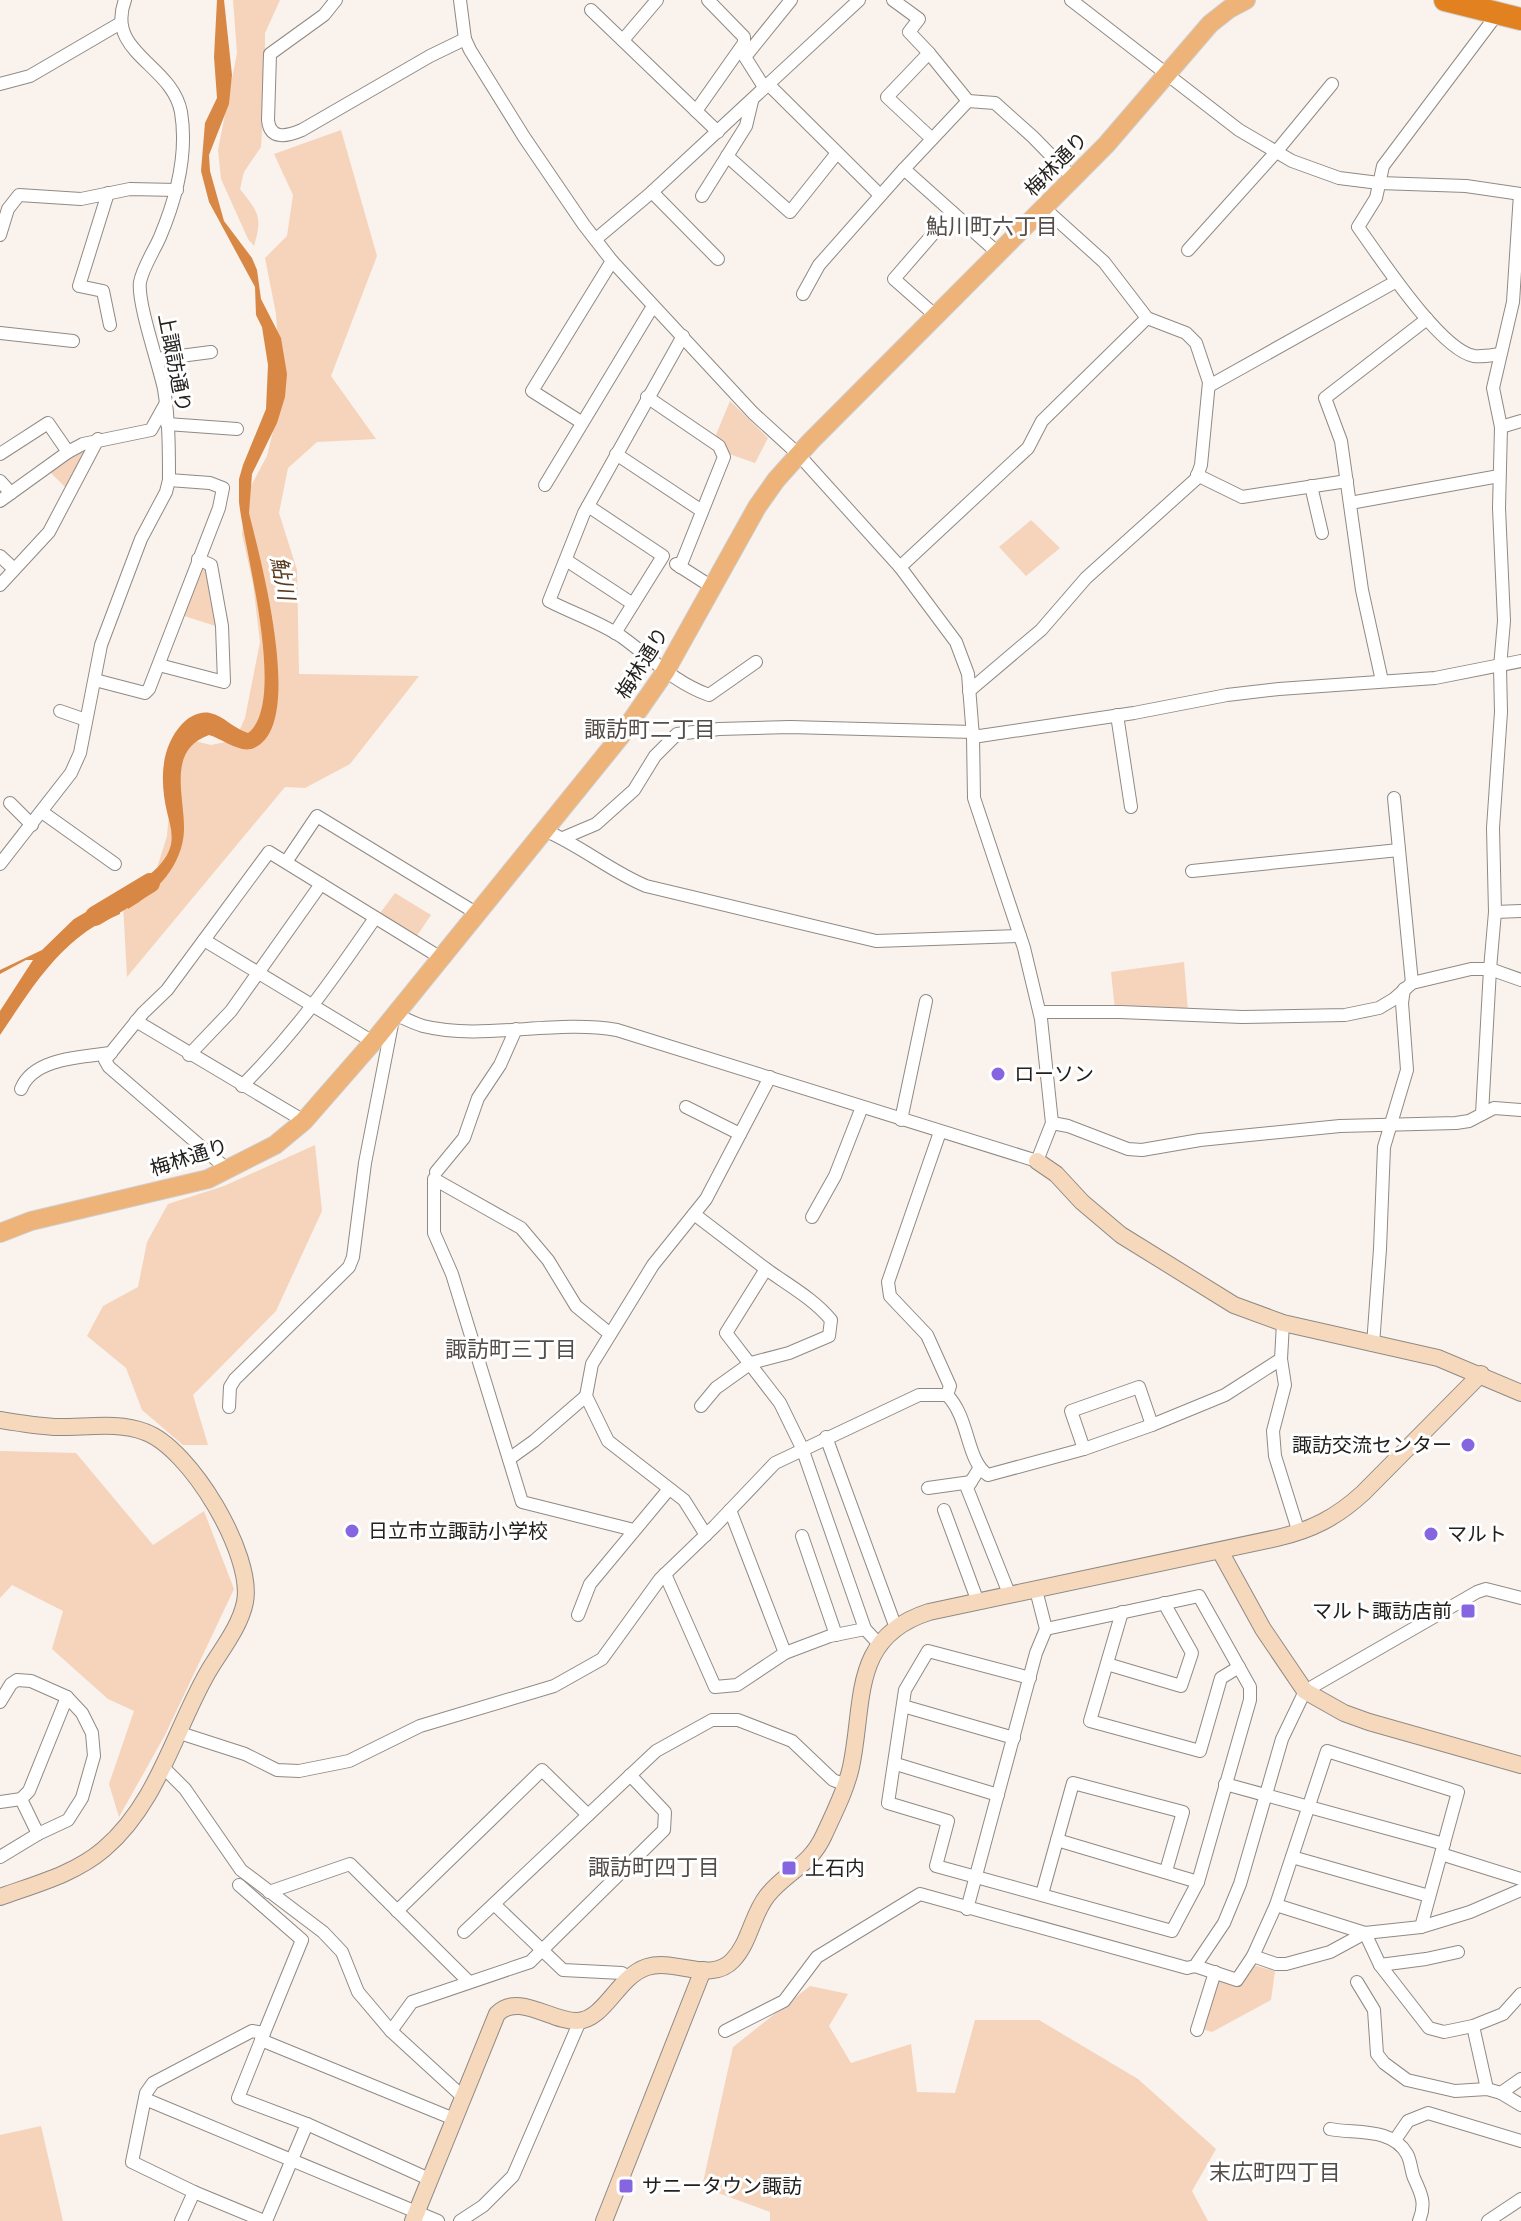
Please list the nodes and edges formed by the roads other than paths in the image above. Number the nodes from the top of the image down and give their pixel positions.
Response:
1 (125, 0) edge
2 (336, 0) edge
3 (460, 0) edge
4 (657, 0) edge
5 (708, 0) edge
6 (791, 0) edge
7 (859, 0) edge
8 (893, 0) edge
9 (1071, 0) edge
10 (1246, 0) edge
11 (1445, 0) edge
12 (591, 10) dead end
13 (1498, 13) junction
14 (1521, 19) edge
15 (119, 24) junction
16 (465, 39) junction
17 (623, 40) junction
18 (743, 53) junction
19 (929, 53) junction
20 (1168, 74) junction
21 (0, 84) edge
22 (1332, 84) dead end
23 (766, 86) junction
24 (752, 100) junction
25 (968, 101) junction
26 (696, 111) junction
27 (718, 132) junction
28 (931, 138) junction
29 (1276, 152) junction
30 (837, 153) junction
31 (727, 156) junction
32 (904, 169) junction
33 (1073, 178) junction
34 (1379, 183) junction
35 (177, 190) junction
36 (652, 192) junction
37 (108, 193) junction
38 (879, 194) junction
39 (1521, 194) edge
40 (702, 196) dead end
41 (1044, 208) junction
42 (952, 212) junction
43 (0, 235) edge
44 (596, 239) junction
45 (1188, 250) dead end
46 (999, 254) junction
47 (718, 259) dead end
48 (612, 261) junction
49 (1395, 282) junction
50 (803, 294) dead end
51 (653, 306) junction
52 (937, 317) junction
53 (1147, 318) junction
54 (1427, 319) junction
55 (110, 325) dead end
56 (0, 333) edge
57 (683, 336) junction
58 (73, 341) dead end
59 (211, 352) dead end
60 (1500, 354) junction
61 (157, 359) junction
62 (1209, 386) junction
63 (647, 397) junction
64 (166, 403) junction
65 (1521, 421) edge
66 (581, 422) junction
67 (167, 424) junction
68 (1501, 427) junction
69 (237, 429) dead end
70 (98, 439) junction
71 (68, 452) junction
72 (0, 454) edge
73 (616, 454) junction
74 (798, 454) junction
75 (1197, 475) junction
76 (1499, 476) junction
77 (169, 480) junction
78 (0, 481) edge
79 (1347, 481) junction
80 (545, 485) dead end
81 (1311, 486) junction
82 (11, 493) junction
83 (0, 501) edge
84 (1350, 503) junction
85 (588, 506) junction
86 (702, 511) junction
87 (1322, 533) dead end
88 (0, 556) edge
89 (663, 556) junction
90 (198, 559) junction
91 (566, 560) junction
92 (680, 567) junction
93 (900, 567) junction
94 (14, 569) junction
95 (0, 585) edge
96 (712, 587) junction
97 (633, 604) junction
98 (615, 633) junction
99 (1521, 661) edge
100 (756, 662) dead end
101 (159, 665) junction
102 (1500, 667) junction
103 (665, 672) junction
104 (95, 680) junction
105 (1382, 681) junction
106 (969, 691) junction
107 (60, 711) dead end
108 (1117, 715) junction
109 (86, 720) junction
110 (973, 735) junction
111 (1394, 798) dead end
112 (10, 803) dead end
113 (1131, 807) dead end
114 (42, 812) junction
115 (32, 825) junction
116 (544, 830) junction
117 (563, 838) junction
118 (1399, 850) junction
119 (286, 862) junction
120 (0, 864) edge
121 (115, 864) dead end
122 (1192, 871) dead end
123 (321, 884) junction
124 (1521, 911) edge
125 (1495, 912) junction
126 (476, 913) junction
127 (375, 918) junction
128 (1020, 936) junction
129 (204, 940) junction
130 (441, 958) junction
131 (1490, 969) junction
132 (258, 973) junction
133 (1521, 980) edge
134 (1408, 986) junction
135 (926, 1001) dead end
136 (314, 1005) junction
137 (1040, 1012) junction
138 (394, 1014) junction
139 (136, 1021) junction
140 (516, 1029) junction
141 (373, 1042) junction
142 (111, 1053) junction
143 (189, 1055) junction
144 (770, 1077) junction
145 (242, 1086) junction
146 (21, 1089) dead end
147 (686, 1107) dead end
148 (862, 1107) junction
149 (1521, 1110) edge
150 (1482, 1114) junction
151 (901, 1120) junction
152 (304, 1121) junction
153 (1052, 1123) junction
154 (1390, 1123) junction
155 (940, 1132) junction
156 (740, 1134) junction
157 (1037, 1161) junction
158 (228, 1170) junction
159 (436, 1172) dead end
160 (694, 1214) junction
161 (812, 1217) dead end
162 (0, 1233) edge
163 (766, 1269) junction
164 (1283, 1323) junction
165 (610, 1334) junction
166 (1373, 1345) junction
167 (1281, 1359) junction
168 (751, 1363) junction
169 (1481, 1374) junction
170 (1521, 1393) edge
171 (947, 1395) junction
172 (586, 1396) junction
173 (701, 1406) dead end
174 (229, 1407) dead end
175 (0, 1420) edge
176 (1152, 1425) junction
177 (826, 1437) junction
178 (802, 1448) junction
179 (1084, 1449) junction
180 (509, 1459) junction
181 (979, 1469) junction
182 (971, 1482) junction
183 (928, 1488) dead end
184 (669, 1489) junction
185 (730, 1510) junction
186 (944, 1510) dead end
187 (634, 1530) junction
188 (1299, 1533) junction
189 (706, 1535) junction
190 (802, 1536) dead end
191 (1220, 1551) junction
192 (665, 1574) junction
193 (1036, 1590) junction
194 (1010, 1596) junction
195 (1521, 1598) edge
196 (978, 1602) junction
197 (1164, 1603) junction
198 (1122, 1612) junction
199 (578, 1615) dead end
200 (896, 1628) junction
201 (865, 1629) junction
202 (1046, 1629) junction
203 (836, 1635) junction
204 (879, 1644) junction
205 (785, 1653) junction
206 (1107, 1664) junction
207 (1239, 1667) junction
208 (1030, 1678) junction
209 (1305, 1691) junction
210 (67, 1697) junction
211 (0, 1702) edge
212 (903, 1706) junction
213 (180, 1733) junction
214 (1014, 1738) junction
215 (896, 1764) junction
216 (1521, 1765) edge
217 (163, 1767) junction
218 (630, 1775) junction
219 (1225, 1784) junction
220 (846, 1785) junction
221 (998, 1795) junction
222 (1266, 1795) junction
223 (21, 1799) junction
224 (0, 1802) edge
225 (1310, 1807) junction
226 (588, 1815) junction
227 (38, 1834) junction
228 (1057, 1840) junction
229 (1442, 1849) junction
230 (0, 1857) edge
231 (1292, 1857) junction
232 (1166, 1871) junction
233 (975, 1877) junction
234 (1521, 1879) edge
235 (1198, 1882) junction
236 (239, 1885) dead end
237 (1521, 1890) edge
238 (269, 1892) junction
239 (1042, 1894) junction
240 (1429, 1896) junction
241 (0, 1897) edge
242 (495, 1905) junction
243 (1276, 1905) junction
244 (967, 1909) junction
245 (397, 1911) junction
246 (1421, 1927) junction
247 (464, 1932) dead end
248 (1365, 1933) junction
249 (541, 1949) junction
250 (1458, 1952) dead end
251 (1253, 1956) junction
252 (1380, 1965) junction
253 (1195, 1966) junction
254 (703, 1970) junction
255 (1215, 1972) junction
256 (627, 1977) junction
257 (468, 1981) junction
258 (1357, 1982) dead end
259 (1521, 1994) edge
260 (580, 2021) junction
261 (1473, 2026) junction
262 (1197, 2030) dead end
263 (391, 2031) junction
264 (725, 2031) dead end
265 (262, 2037) junction
266 (1521, 2079) edge
267 (1487, 2089) junction
268 (1501, 2093) junction
269 (463, 2097) junction
270 (145, 2099) junction
271 (1521, 2105) edge
272 (454, 2119) junction
273 (307, 2124) junction
274 (1330, 2129) dead end
275 (1395, 2140) junction
276 (1521, 2141) edge
277 (292, 2159) junction
278 (429, 2179) junction
279 (194, 2192) junction
280 (1521, 2199) edge
281 (414, 2217) edge
282 (181, 2221) edge
283 (265, 2221) edge
284 (438, 2221) edge
285 (460, 2221) edge
286 (604, 2221) edge
287 (1419, 2221) edge
288 (1488, 2221) edge

1 - 15 street
2 - 16 street
3 - 16 street
4 - 17 street
5 - 18 street
6 - 18 street
7 - 23 street
8 - 19 street
9 - 20 street
10 - 20 main road, 梅林通り
11 - 13 highway
12 - 17 street
13 - 14 highway
13 - 34 street
15 - 21 street
15 - 35 street, 上諏訪通り
16 - 44 street
17 - 26 street
18 - 23 street
18 - 26 street
19 - 25 street
19 - 28 street
20 - 29 street
20 - 33 main road, 梅林通り
22 - 29 street
23 - 24 street
23 - 30 street
24 - 27 street
24 - 31 street
25 - 28 street
25 - 33 street
26 - 27 street
27 - 36 street
28 - 32 street
29 - 34 street
29 - 45 street
30 - 31 street
30 - 38 street
31 - 40 street
32 - 38 street
32 - 42 street
33 - 41 main road, 梅林通り
34 - 39 street
34 - 49 street
35 - 37 street
35 - 61 street, 上諏訪通り
36 - 44 street
36 - 47 street
37 - 43 street
37 - 55 street
38 - 50 street
39 - 60 street
41 - 46 main road, 梅林通り
41 - 53 street
42 - 46 street
42 - 52 street
44 - 48 street
46 - 52 main road, 梅林通り
48 - 51 street
48 - 66 street
49 - 54 street
49 - 62 street
51 - 57 street
51 - 66 street
52 - 74 main road, 梅林通り
53 - 62 street
53 - 93 street
54 - 60 street
54 - 79 street
56 - 58 street
57 - 63 street
57 - 74 street
59 - 61 street
60 - 68 street
61 - 64 street, 上諏訪通り
62 - 75 street
63 - 73 street
63 - 86 street
64 - 67 street, 上諏訪通り
64 - 70 street
65 - 68 street
66 - 80 street
67 - 69 street
67 - 77 street, 上諏訪通り
68 - 76 street
70 - 71 street
70 - 94 street
71 - 72 street
71 - 82 street
73 - 85 street
73 - 86 street
74 - 93 street
74 - 96 main road, 梅林通り
75 - 81 street
75 - 106 street
76 - 84 street
76 - 102 street
77 - 90 street
77 - 104 street, 上諏訪通り
78 - 82 street
79 - 81 street
79 - 84 street
81 - 87 street
82 - 83 street
84 - 105 street
85 - 89 street
85 - 91 street
86 - 92 street
88 - 94 street
89 - 92 street
89 - 97 street
90 - 101 street
90 - 101 street
91 - 97 street
91 - 98 street
92 - 96 street
93 - 106 street
94 - 95 street
96 - 103 main road, 梅林通り
97 - 98 street
98 - 103 street
99 - 102 street
100 - 103 street
101 - 104 street
102 - 105 street
102 - 125 street
103 - 116 main road, 梅林通り
104 - 109 street, 上諏訪通り
105 - 108 street
106 - 110 street
107 - 109 street
108 - 110 street
108 - 113 street
109 - 114 street, 上諏訪通り
110 - 117 street
110 - 128 street
111 - 118 street
112 - 115 street
114 - 115 street, 上諏訪通り
114 - 121 street
115 - 120 street, 上諏訪通り
116 - 117 street
116 - 126 main road, 梅林通り
117 - 128 street
118 - 122 street
118 - 134 street
119 - 123 street
119 - 126 street
119 - 129 street
123 - 127 street
123 - 132 street
124 - 125 street
125 - 131 street
126 - 130 main road, 梅林通り
127 - 130 street
127 - 136 street
128 - 137 street
129 - 132 street
129 - 139 street
130 - 138 main road, 梅林通り
131 - 133 street
131 - 134 street
131 - 150 street
132 - 136 street
132 - 143 street
134 - 137 street
134 - 154 street
135 - 151 street
136 - 141 street
136 - 145 street
137 - 153 street
138 - 140 street
138 - 141 main road, 梅林通り
138 - 174 street
139 - 142 street
139 - 143 street
140 - 144 street
140 - 159 street
141 - 152 main road, 梅林通り
142 - 146 street
142 - 158 street
143 - 145 street
144 - 148 street
144 - 156 street
145 - 152 street
147 - 156 street
148 - 151 street
148 - 161 street
149 - 150 street
150 - 154 street
151 - 155 street
152 - 158 main road, 梅林通り
153 - 154 street
153 - 157 street
154 - 166 street
155 - 157 street
155 - 171 street
156 - 160 street
157 - 164 street
158 - 162 main road, 梅林通り
160 - 163 street
160 - 165 street
163 - 168 street
163 - 168 street
164 - 166 street
164 - 167 street
165 - 172 street
165 - 180 street
166 - 169 street
167 - 176 street
167 - 188 street
168 - 173 street
168 - 178 street
169 - 170 street
169 - 188 street
171 - 177 street
171 - 181 street
172 - 180 street
172 - 184 street
175 - 213 street
176 - 179 street
176 - 179 street
177 - 178 street
177 - 200 street
178 - 185 street
178 - 201 street
179 - 181 street
180 - 187 street
181 - 182 street
182 - 183 street
182 - 194 street
184 - 187 street
184 - 189 street
185 - 189 street
185 - 205 street
186 - 196 street
187 - 199 street
188 - 191 street
189 - 192 street
190 - 203 street
191 - 193 street
191 - 209 street
192 - 205 street
192 - 213 street
193 - 194 street
193 - 202 street
194 - 196 street
195 - 209 street
196 - 200 street
197 - 198 street
197 - 206 street
197 - 207 street
198 - 202 street
198 - 206 street
200 - 204 street
201 - 203 street
201 - 204 street
202 - 208 street
203 - 205 street
204 - 220 street
206 - 207 street
207 - 219 street
208 - 212 street
208 - 214 street
209 - 216 street
209 - 222 street
210 - 211 street
210 - 223 street
210 - 227 street
212 - 214 street
212 - 215 street
213 - 217 street
214 - 221 street
215 - 221 street
215 - 233 street
217 - 238 street
217 - 241 street
218 - 220 street
218 - 226 street
218 - 249 street
219 - 222 street
219 - 235 street
220 - 254 street
221 - 233 street
222 - 225 street
222 - 253 street
223 - 224 street
223 - 227 street
225 - 229 street
225 - 229 street
225 - 231 street
226 - 242 street
226 - 245 street
227 - 230 street
228 - 232 street
228 - 232 street
228 - 239 street
229 - 234 street
229 - 240 street
231 - 240 street
231 - 243 street
232 - 235 street
233 - 239 street
233 - 244 street
235 - 239 street
236 - 265 street
237 - 246 street
238 - 245 street
238 - 263 street
240 - 246 street
242 - 247 street
242 - 249 street
243 - 248 street
243 - 251 street
244 - 253 street
244 - 264 street
245 - 257 street
246 - 248 street
248 - 251 street
248 - 252 street
249 - 256 street
249 - 257 street
250 - 252 street
251 - 255 street
252 - 261 street
253 - 255 street
254 - 256 street
254 - 286 street
255 - 262 street
256 - 260 street
257 - 263 street
258 - 267 street
259 - 261 street
260 - 269 street
260 - 285 street
261 - 267 street
263 - 269 street
265 - 270 street
265 - 272 street
265 - 273 street
266 - 268 street
267 - 268 street
268 - 271 street
269 - 272 street
270 - 277 street
270 - 279 street
272 - 278 street
273 - 277 street
273 - 278 street
274 - 275 street
275 - 276 street
275 - 287 street
277 - 281 street
277 - 283 street
278 - 281 street
279 - 282 street
279 - 283 street
280 - 288 street
281 - 284 street

